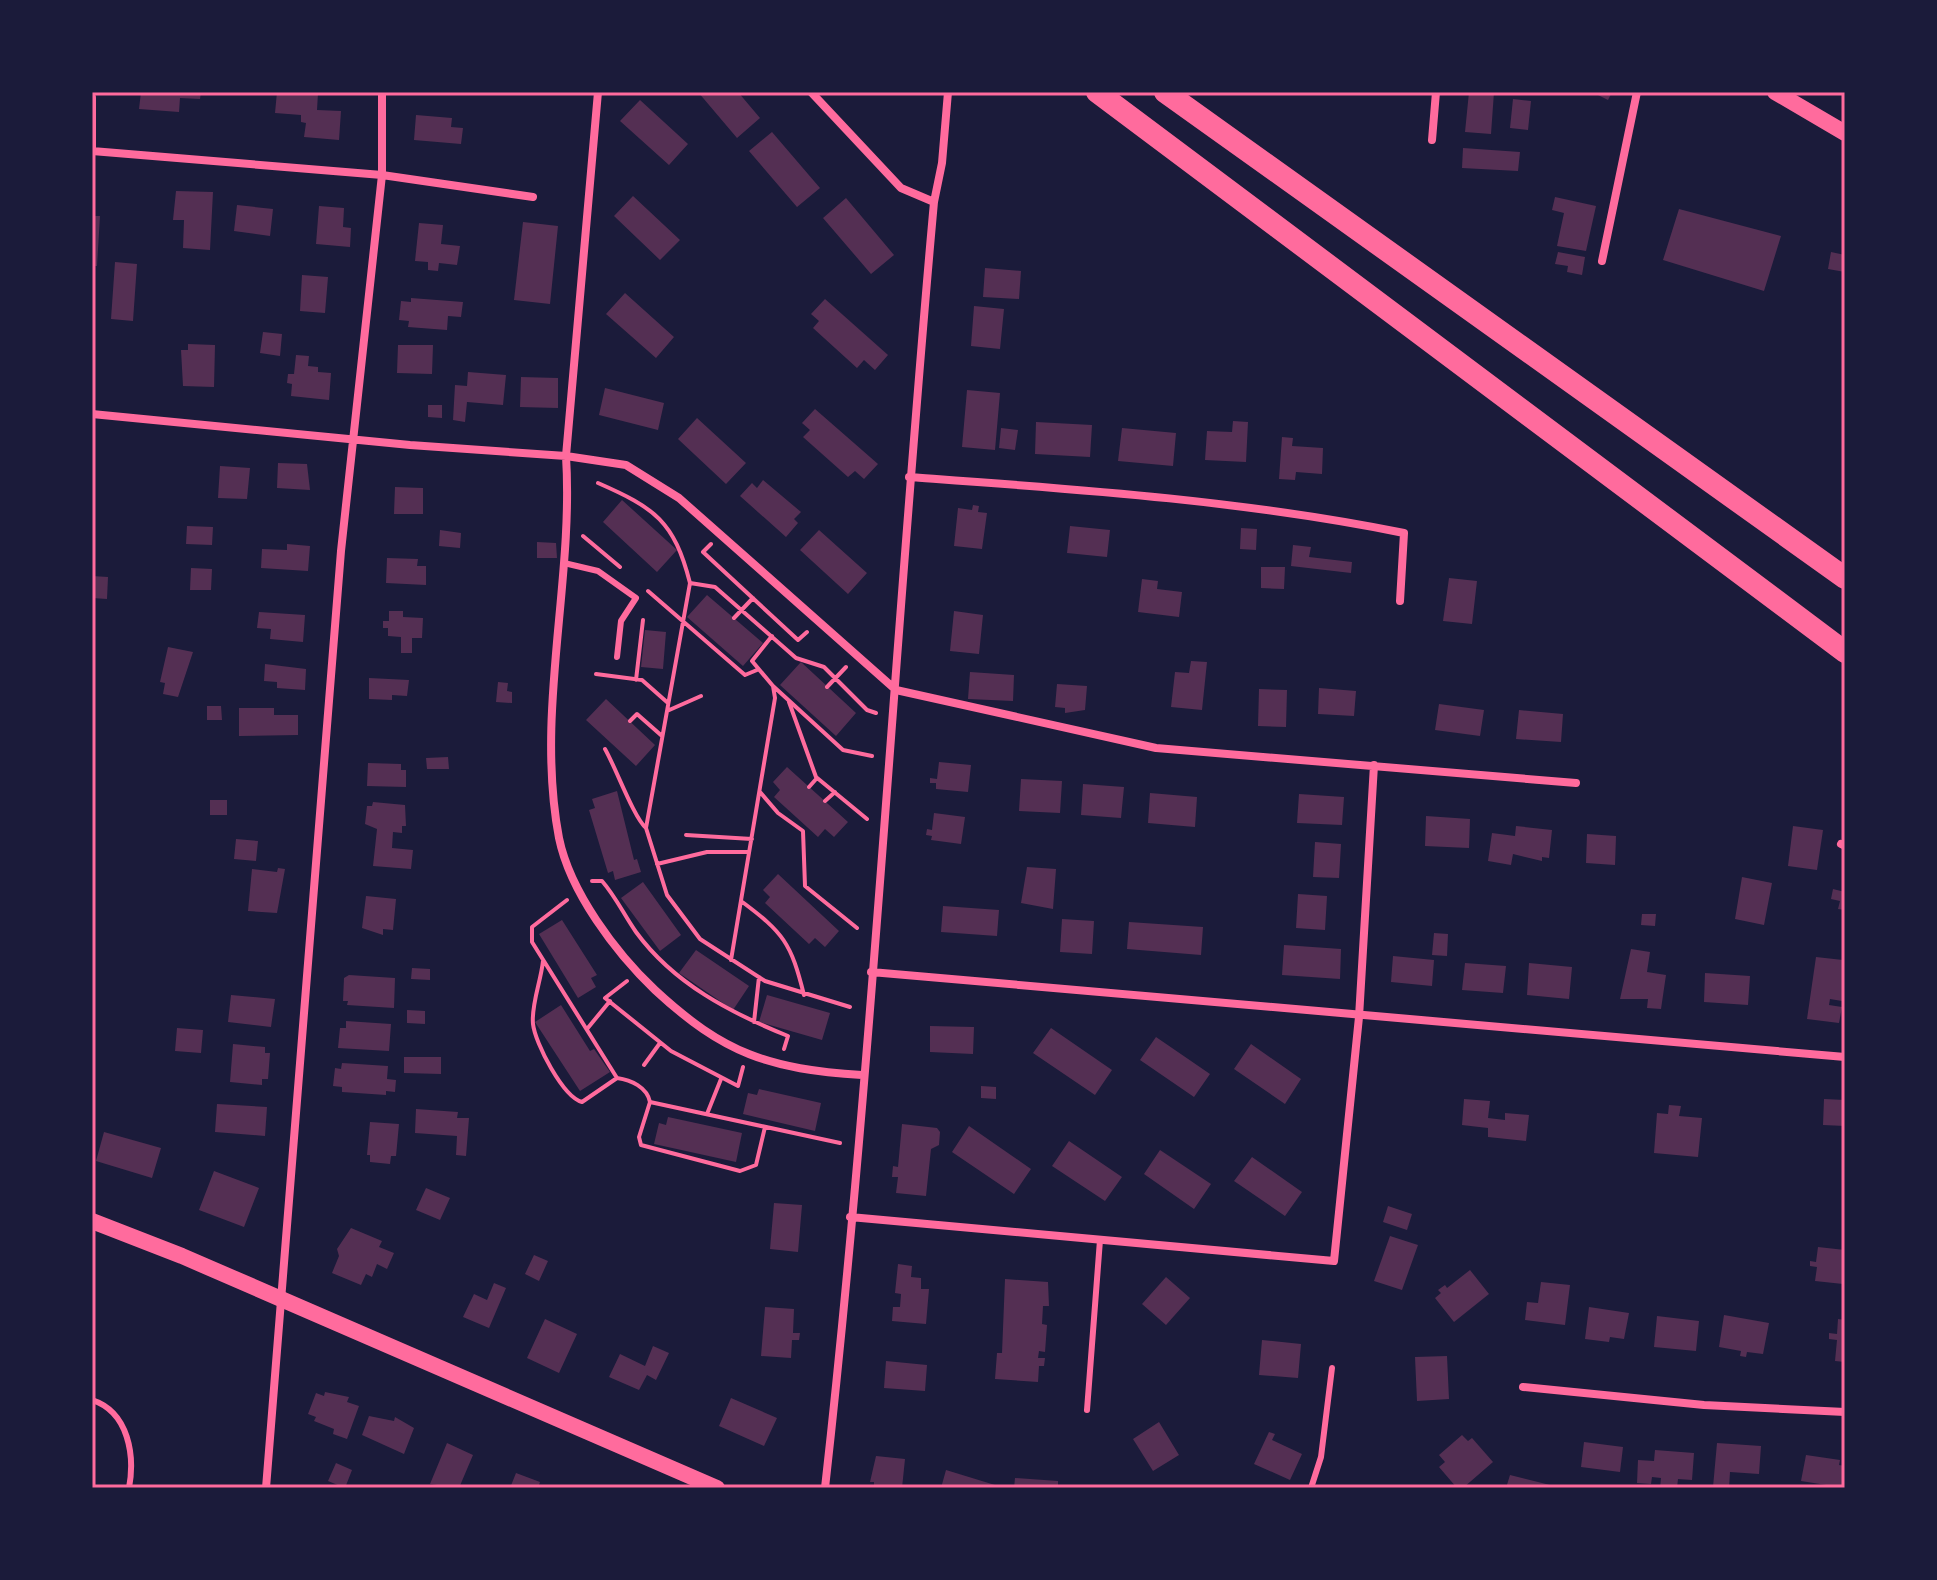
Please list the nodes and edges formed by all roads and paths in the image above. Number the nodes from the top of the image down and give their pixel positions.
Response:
1 (382, 92) edge
2 (598, 92) edge
3 (811, 92) edge
4 (948, 92) edge
5 (1097, 92) edge
6 (1165, 92) edge
7 (1436, 92) edge
8 (1637, 92) edge
9 (1775, 92) edge
10 (92, 98) edge
11 (1845, 133) edge
12 (1432, 140) dead end
13 (92, 151) edge
14 (382, 175) junction
15 (533, 197) dead end
16 (934, 202) junction
17 (1602, 261) dead end
18 (92, 414) edge
19 (352, 440) junction
20 (566, 456) junction
21 (909, 477) junction
22 (598, 483) dead end
23 (583, 536) dead end
24 (713, 542) dead end
25 (564, 563) junction
26 (624, 570) dead end
27 (1845, 578) edge
28 (636, 581) dead end
29 (690, 583) junction
30 (753, 598) junction
31 (1400, 601) dead end
32 (742, 610) junction
33 (734, 618) dead end
34 (643, 620) dead end
35 (684, 622) junction
36 (807, 632) dead end
37 (772, 636) junction
38 (1845, 652) edge
39 (617, 657) dead end
40 (846, 667) dead end
41 (757, 670) junction
42 (596, 674) dead end
43 (835, 679) junction
44 (636, 680) junction
45 (773, 686) junction
46 (827, 687) dead end
47 (896, 690) junction
48 (701, 696) dead end
49 (789, 702) junction
50 (668, 703) junction
51 (667, 711) junction
52 (876, 713) dead end
53 (630, 721) dead end
54 (662, 736) junction
55 (605, 749) dead end
56 (872, 756) dead end
57 (1374, 765) junction
58 (817, 778) junction
59 (1576, 783) dead end
60 (809, 787) dead end
61 (760, 792) junction
62 (835, 792) junction
63 (825, 801) dead end
64 (867, 819) dead end
65 (646, 828) junction
66 (686, 835) dead end
67 (752, 839) junction
68 (749, 852) junction
69 (657, 864) junction
70 (592, 881) dead end
71 (572, 896) dead end
72 (741, 901) junction
73 (857, 928) dead end
74 (543, 960) junction
75 (731, 960) junction
76 (620, 972) dead end
77 (871, 972) junction
78 (759, 977) junction
79 (804, 995) junction
80 (610, 1001) junction
81 (850, 1007) dead end
82 (1359, 1017) junction
83 (754, 1023) junction
84 (587, 1029) junction
85 (660, 1043) junction
86 (784, 1049) dead end
87 (1845, 1057) edge
88 (744, 1063) dead end
89 (644, 1065) dead end
90 (862, 1075) junction
91 (617, 1078) junction
92 (721, 1079) junction
93 (650, 1102) junction
94 (707, 1114) junction
95 (765, 1127) junction
96 (840, 1143) dead end
97 (850, 1217) junction
98 (92, 1221) edge
99 (1100, 1240) junction
100 (283, 1299) junction
101 (1332, 1368) dead end
102 (1523, 1387) dead end
103 (92, 1400) edge
104 (1087, 1410) dead end
105 (1845, 1412) edge
106 (129, 1488) edge
107 (266, 1488) edge
108 (717, 1488) edge
109 (825, 1488) edge
110 (1311, 1488) edge

1 - 14 street
2 - 20 street
3 - 16 street
4 - 16 street
5 - 38 highway
6 - 27 highway
7 - 12 street
8 - 17 street
9 - 11 main road
10 - 13 street
13 - 14 street
14 - 15 street
14 - 19 street
16 - 21 street
18 - 19 street
19 - 20 street
19 - 100 street
20 - 25 street
20 - 47 street
21 - 31 street
21 - 47 street
22 - 29 path
23 - 26 path
24 - 30 path
25 - 39 lane
25 - 90 street
28 - 35 path
29 - 32 path
29 - 35 path
30 - 32 path
30 - 36 path
32 - 33 path
32 - 37 path
34 - 44 path
35 - 41 path
35 - 50 path
37 - 41 path
37 - 43 path
40 - 43 path
41 - 45 path
42 - 44 path
43 - 46 path
43 - 52 path
44 - 50 path
45 - 49 path
45 - 61 path
47 - 57 street
47 - 77 street
48 - 51 path
49 - 56 path
49 - 58 path
50 - 51 path
51 - 54 path
53 - 54 path
54 - 65 path
55 - 65 path
57 - 59 street
57 - 82 street
58 - 60 path
58 - 62 path
61 - 67 path
61 - 73 path
62 - 63 path
62 - 64 path
65 - 69 path
66 - 67 path
67 - 68 path
68 - 69 path
68 - 72 path
69 - 75 path
70 - 83 path
71 - 74 path
72 - 75 path
72 - 79 path
74 - 84 path
74 - 91 path
75 - 78 path
76 - 80 path
77 - 82 street
77 - 90 street
78 - 79 path
78 - 83 path
79 - 81 path
80 - 84 path
80 - 85 path
82 - 87 street
82 - 99 street
83 - 86 path
84 - 91 path
85 - 89 path
85 - 92 path
88 - 92 path
90 - 97 street
91 - 93 path
92 - 94 path
93 - 94 path
93 - 95 path
94 - 95 path
95 - 96 path
97 - 99 street
97 - 109 street
98 - 100 main road
99 - 104 lane
100 - 107 street
100 - 108 main road
101 - 110 lane
102 - 105 street
103 - 106 lane

